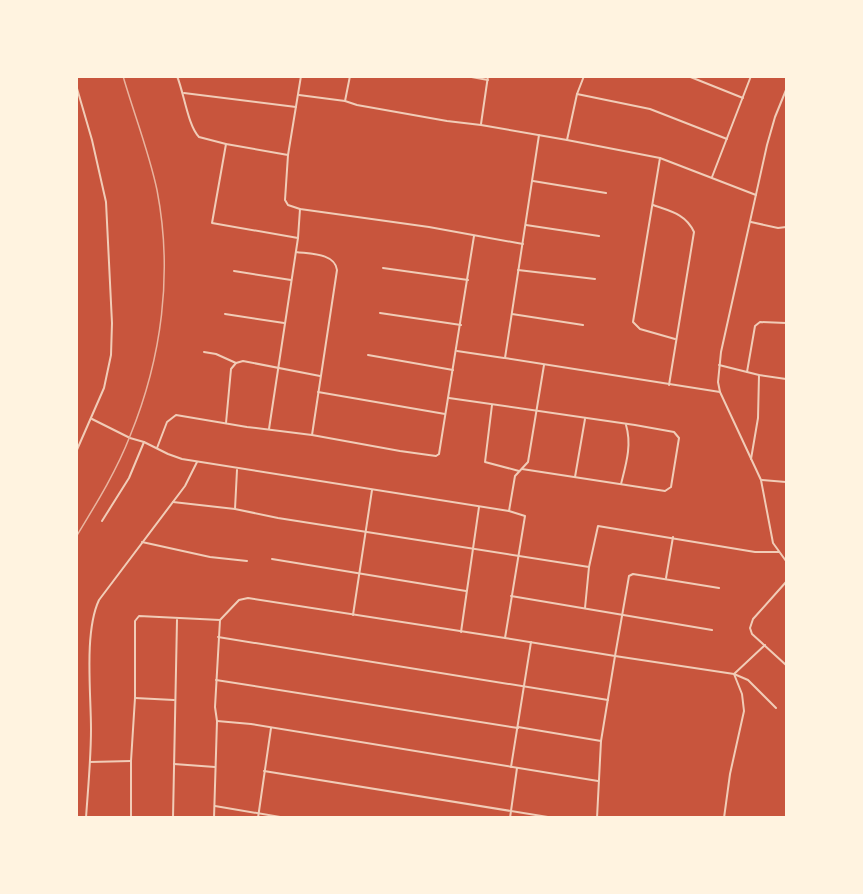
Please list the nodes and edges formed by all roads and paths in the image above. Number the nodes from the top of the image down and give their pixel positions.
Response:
1 (177, 76) edge
2 (301, 76) edge
3 (350, 76) edge
4 (466, 76) edge
5 (584, 76) edge
6 (688, 76) edge
7 (751, 76) edge
8 (488, 78) edge
9 (76, 85) edge
10 (786, 90) edge
11 (184, 93) junction
12 (577, 94) junction
13 (298, 95) junction
14 (743, 98) junction
15 (345, 101) junction
16 (296, 107) junction
17 (481, 125) junction
18 (539, 135) junction
19 (727, 139) junction
20 (567, 140) junction
21 (226, 144) junction
22 (288, 155) junction
23 (660, 158) junction
24 (711, 178) junction
25 (532, 181) junction
26 (606, 193) dead end
27 (756, 195) junction
28 (652, 205) junction
29 (300, 209) junction
30 (751, 222) junction
31 (526, 225) junction
32 (786, 227) edge
33 (474, 236) junction
34 (599, 236) dead end
35 (298, 238) junction
36 (523, 244) junction
37 (296, 252) junction
38 (383, 268) dead end
39 (518, 270) junction
40 (234, 272) dead end
41 (595, 279) dead end
42 (291, 280) junction
43 (468, 280) junction
44 (380, 313) dead end
45 (225, 314) dead end
46 (512, 314) junction
47 (284, 323) junction
48 (786, 323) edge
49 (583, 325) dead end
50 (461, 326) junction
51 (675, 339) junction
52 (457, 351) junction
53 (204, 352) dead end
54 (368, 355) dead end
55 (505, 358) junction
56 (236, 363) junction
57 (544, 365) junction
58 (719, 365) junction
59 (278, 368) junction
60 (453, 370) junction
61 (747, 372) junction
62 (759, 375) junction
63 (320, 376) junction
64 (786, 379) edge
65 (669, 385) junction
66 (318, 392) junction
67 (720, 392) junction
68 (449, 398) junction
69 (492, 405) junction
70 (537, 411) junction
71 (445, 414) junction
72 (92, 419) junction
73 (585, 419) junction
74 (226, 423) junction
75 (625, 424) junction
76 (269, 430) junction
77 (312, 435) junction
78 (144, 442) junction
79 (157, 448) junction
80 (76, 452) edge
81 (751, 459) junction
82 (197, 462) junction
83 (238, 468) junction
84 (521, 470) junction
85 (575, 477) junction
86 (761, 480) junction
87 (786, 482) edge
88 (621, 484) junction
89 (372, 490) junction
90 (173, 502) junction
91 (479, 507) junction
92 (235, 509) junction
93 (509, 511) junction
94 (102, 521) dead end
95 (366, 532) junction
96 (674, 537) junction
97 (142, 542) junction
98 (473, 549) junction
99 (779, 552) junction
100 (519, 556) junction
101 (272, 558) dead end
102 (248, 561) dead end
103 (786, 561) edge
104 (589, 567) junction
105 (360, 573) junction
106 (666, 578) junction
107 (786, 582) edge
108 (719, 588) dead end
109 (466, 591) junction
110 (512, 597) junction
111 (585, 608) junction
112 (353, 615) junction
113 (622, 615) junction
114 (177, 618) junction
115 (220, 620) junction
116 (711, 630) dead end
117 (461, 632) junction
118 (218, 637) junction
119 (505, 638) junction
120 (531, 642) junction
121 (765, 645) junction
122 (615, 656) junction
123 (786, 665) edge
124 (734, 674) junction
125 (216, 680) junction
126 (523, 685) junction
127 (135, 698) junction
128 (174, 700) junction
129 (608, 700) junction
130 (776, 708) dead end
131 (217, 721) junction
132 (271, 727) junction
133 (518, 727) junction
134 (601, 741) junction
135 (131, 761) junction
136 (90, 762) junction
137 (174, 764) junction
138 (511, 766) junction
139 (215, 767) junction
140 (517, 768) junction
141 (264, 771) junction
142 (598, 781) junction
143 (215, 806) junction
144 (511, 810) junction
145 (259, 816) edge
146 (86, 818) edge
147 (130, 818) edge
148 (173, 818) edge
149 (214, 818) edge
150 (286, 818) edge
151 (510, 818) edge
152 (554, 818) edge
153 (597, 818) edge
154 (724, 818) edge

1 - 11 street
2 - 13 street
3 - 15 street
4 - 8 street
5 - 12 street
6 - 14 street
7 - 14 street
8 - 17 street
9 - 72 street
10 - 27 street
11 - 16 street
11 - 21 street
12 - 19 street
12 - 20 street
13 - 15 street
13 - 16 street
14 - 19 street
15 - 17 street
16 - 22 street
17 - 18 street
18 - 20 street
18 - 25 street
19 - 24 street
20 - 23 street
21 - 22 street
21 - 35 street
22 - 29 street
23 - 24 street
23 - 28 street
24 - 27 street
25 - 26 street
25 - 31 street
27 - 30 street
28 - 51 street
28 - 51 street
29 - 33 street
29 - 35 street
30 - 32 street
30 - 58 street
31 - 34 street
31 - 36 street
33 - 36 street
33 - 43 street
35 - 37 street
36 - 39 street
37 - 42 street
37 - 63 street
38 - 43 street
39 - 41 street
39 - 46 street
40 - 42 street
42 - 47 street
43 - 50 street
44 - 50 street
45 - 47 street
46 - 49 street
46 - 55 street
47 - 59 street
48 - 61 street
50 - 52 street
51 - 65 street
52 - 55 street
52 - 60 street
53 - 56 street
54 - 60 street
55 - 57 street
56 - 59 street
56 - 74 street
57 - 65 street
57 - 70 street
58 - 61 street
58 - 67 street
59 - 63 street
59 - 76 street
60 - 68 street
61 - 62 street
62 - 64 street
62 - 81 street
63 - 66 street
65 - 67 street
66 - 71 street
66 - 77 street
67 - 81 street
68 - 69 street
68 - 71 street
69 - 70 street
69 - 84 street
70 - 73 street
70 - 84 street
71 - 77 street
72 - 78 street
72 - 80 street
73 - 75 street
73 - 85 street
74 - 76 street
74 - 79 street
75 - 88 street
75 - 88 street
76 - 77 street
78 - 79 street
78 - 94 street
79 - 82 street
81 - 86 street
82 - 83 street
82 - 90 street
83 - 89 street
83 - 92 street
84 - 85 street
84 - 93 street
85 - 88 street
86 - 87 street
86 - 99 street
89 - 91 street
89 - 95 street
90 - 92 street
90 - 97 street
91 - 93 street
91 - 98 street
92 - 95 street
93 - 100 street
95 - 98 street
95 - 105 street
96 - 99 street
96 - 104 street
96 - 106 street
97 - 102 street
97 - 136 street
98 - 100 street
98 - 109 street
99 - 103 street
100 - 104 street
100 - 110 street
101 - 105 street
104 - 111 street
105 - 109 street
105 - 112 street
106 - 108 street
106 - 113 street
107 - 121 street
109 - 117 street
110 - 111 street
110 - 119 street
111 - 113 street
112 - 115 street
112 - 117 street
113 - 116 street
113 - 122 street
114 - 115 street
114 - 127 street
114 - 128 street
115 - 118 street
117 - 119 street
118 - 125 street
118 - 126 street
119 - 120 street
120 - 122 street
120 - 126 street
121 - 123 street
121 - 124 street
122 - 124 street
122 - 129 street
124 - 130 street
124 - 154 street
125 - 131 street
125 - 133 street
126 - 129 street
126 - 133 street
127 - 128 street
127 - 135 street
128 - 137 street
129 - 134 street
131 - 132 street
131 - 139 street
132 - 138 street
132 - 141 street
133 - 134 street
133 - 138 street
134 - 142 street
135 - 136 street
135 - 147 street
136 - 146 street
137 - 139 street
137 - 148 street
138 - 140 street
139 - 143 street
140 - 142 street
140 - 144 street
141 - 144 street
141 - 145 street
142 - 153 street
143 - 145 street
143 - 149 street
144 - 151 street
144 - 152 street
145 - 150 street

